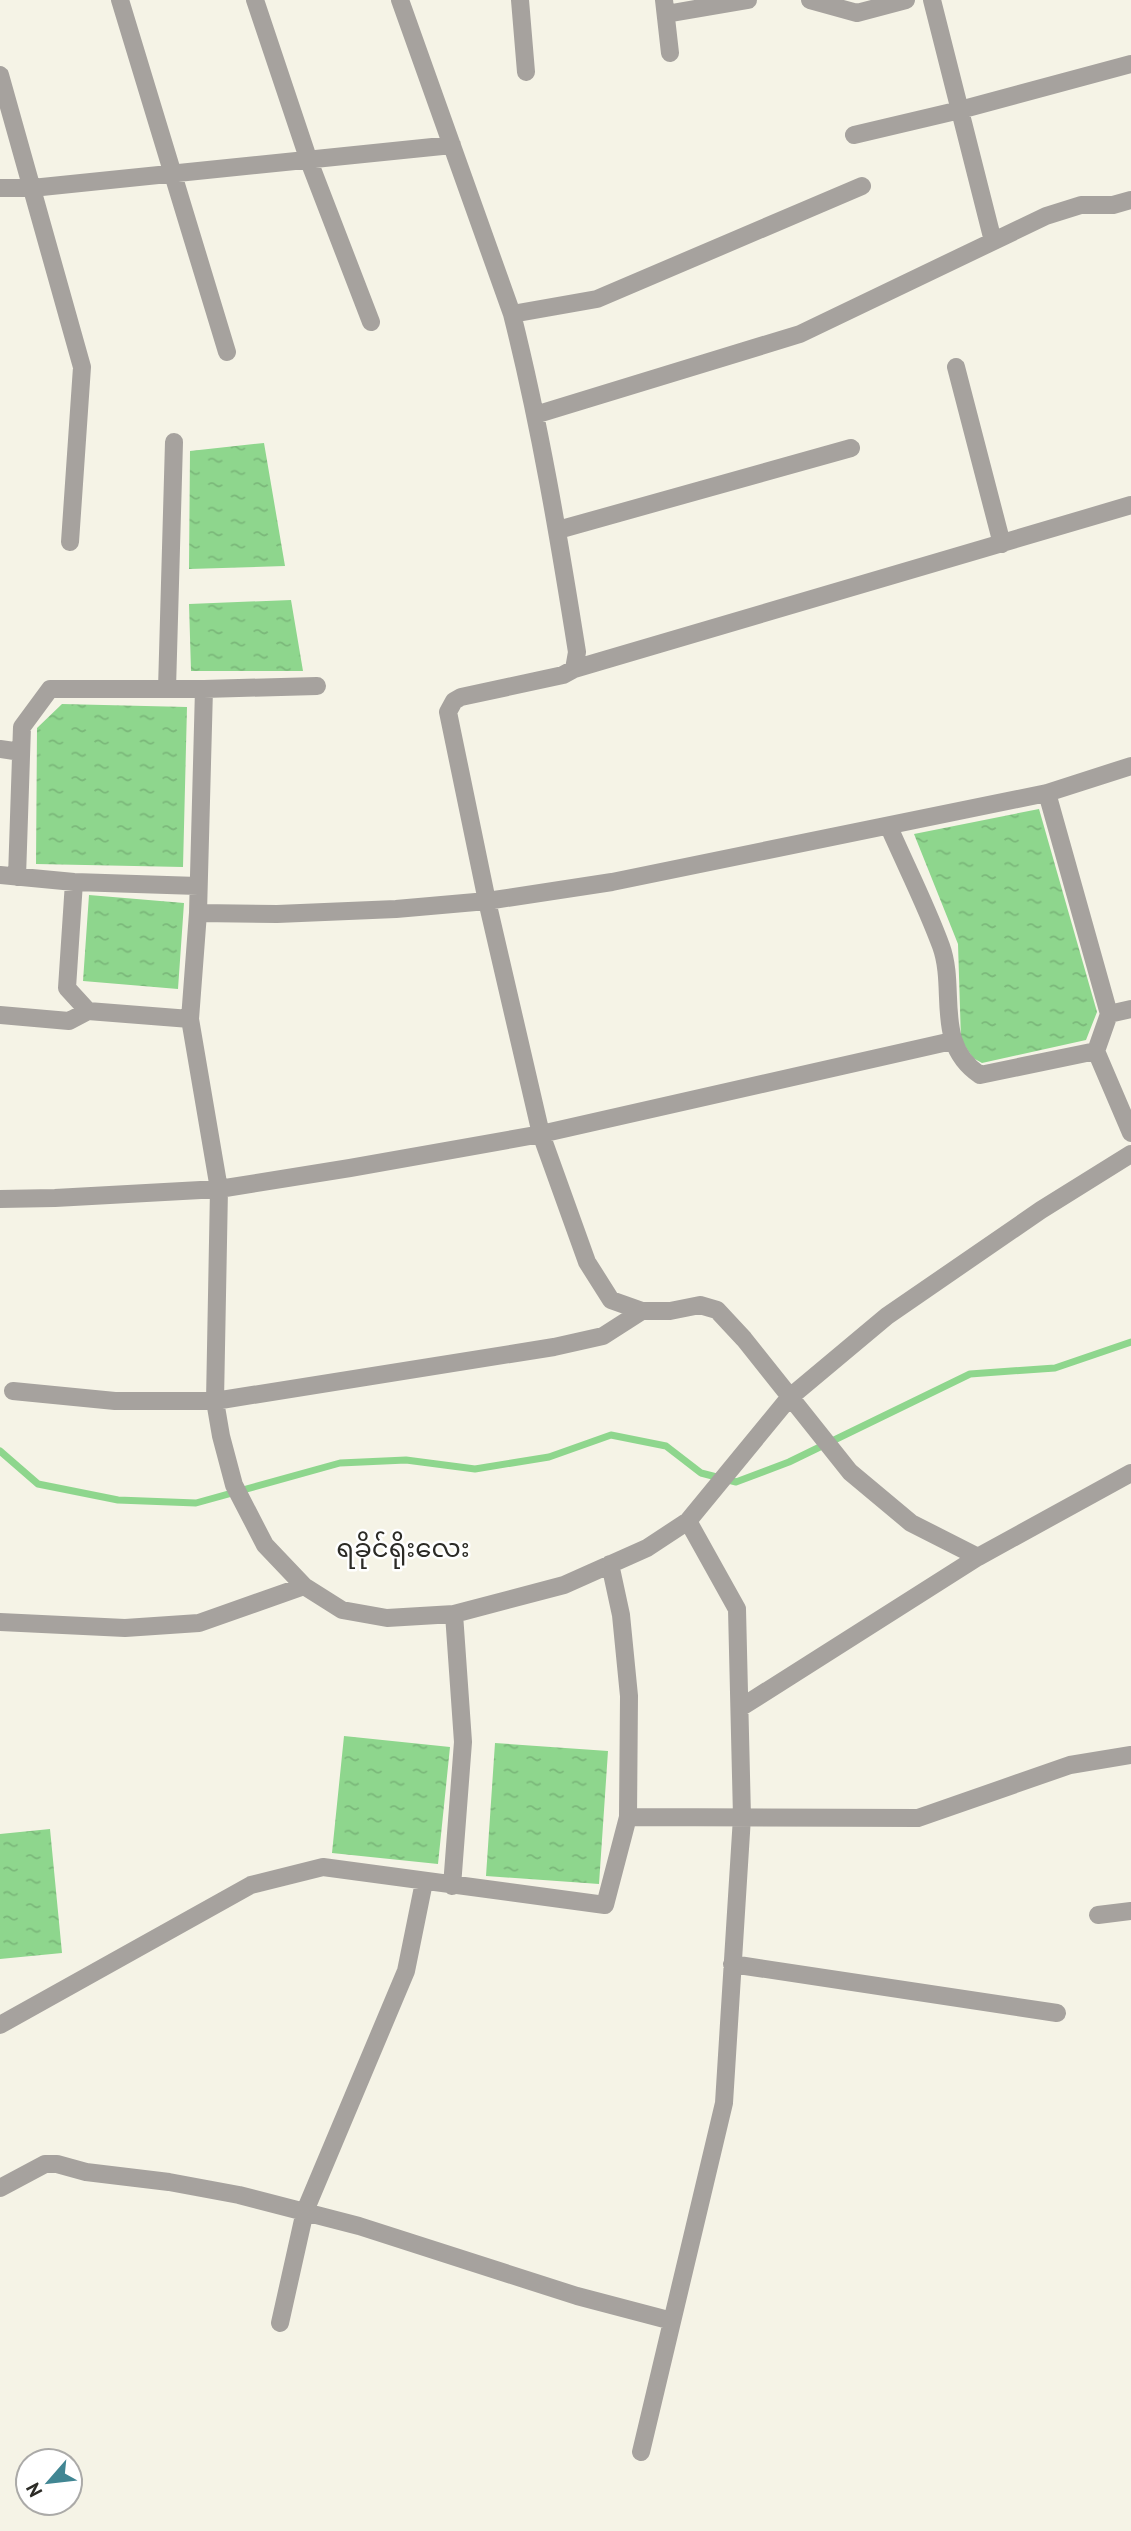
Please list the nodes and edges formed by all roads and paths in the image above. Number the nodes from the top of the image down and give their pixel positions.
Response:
1 (120, 0) edge
2 (255, 0) edge
3 (400, 0) edge
4 (520, 0) edge
5 (748, 0) edge
6 (810, 0) edge
7 (906, 0) edge
8 (932, 0) edge
9 (665, 7) edge
10 (670, 53) dead end
11 (1131, 64) edge
12 (526, 72) dead end
13 (0, 75) edge
14 (960, 110) junction
15 (854, 135) dead end
16 (452, 145) junction
17 (309, 161) junction
18 (174, 174) junction
19 (862, 186) dead end
20 (0, 188) edge
21 (32, 188) junction
22 (1131, 200) edge
23 (993, 241) junction
24 (512, 314) junction
25 (370, 322) dead end
26 (227, 352) dead end
27 (956, 367) dead end
28 (535, 415) junction
29 (174, 442) dead end
30 (851, 448) dead end
31 (1131, 505) edge
32 (558, 530) junction
33 (70, 542) dead end
34 (1002, 544) junction
35 (574, 669) junction
36 (317, 686) dead end
37 (167, 689) junction
38 (204, 689) junction
39 (0, 749) edge
40 (21, 752) junction
41 (1131, 766) edge
42 (1047, 793) junction
43 (889, 827) junction
44 (9, 876) edge
45 (74, 882) junction
46 (198, 886) junction
47 (487, 901) junction
48 (198, 913) junction
49 (1131, 1009) edge
50 (88, 1011) junction
51 (1109, 1014) junction
52 (0, 1015) edge
53 (190, 1019) junction
54 (952, 1041) junction
55 (1096, 1051) junction
56 (1131, 1133) edge
57 (541, 1134) junction
58 (1131, 1154) edge
59 (219, 1189) junction
60 (0, 1199) edge
61 (642, 1311) junction
62 (13, 1391) dead end
63 (789, 1398) junction
64 (215, 1401) junction
65 (1131, 1473) edge
66 (688, 1521) junction
67 (978, 1557) junction
68 (610, 1564) junction
69 (304, 1586) junction
70 (454, 1614) junction
71 (0, 1622) edge
72 (740, 1708) junction
73 (1131, 1755) edge
74 (628, 1817) junction
75 (742, 1817) junction
76 (424, 1882) junction
77 (452, 1886) junction
78 (1131, 1911) edge
79 (1098, 1915) dead end
80 (732, 1964) junction
81 (1056, 2012) dead end
82 (0, 2025) edge
83 (0, 2188) edge
84 (305, 2211) junction
85 (672, 2321) junction
86 (280, 2323) dead end
87 (641, 2452) dead end

1 - 18 street
2 - 17 street
3 - 16 street
4 - 12 street
5 - 9 street
6 - 7 street
8 - 14 street
9 - 10 street
11 - 14 street
13 - 21 street
14 - 15 street
14 - 23 street
16 - 17 street
16 - 24 street
17 - 18 street
17 - 25 street
18 - 21 street
18 - 26 street
19 - 24 street
20 - 21 street
21 - 33 street
22 - 23 street
23 - 28 street
24 - 28 street
27 - 34 street
28 - 32 street
29 - 37 street
30 - 32 street
31 - 34 street
32 - 35 street
34 - 35 street
35 - 47 street
36 - 38 street
37 - 38 street
37 - 40 street
38 - 46 street
39 - 40 street
40 - 44 street
41 - 42 street
42 - 43 street
42 - 51 street
43 - 47 street
43 - 54 street
44 - 45 street
45 - 46 street
45 - 50 street
46 - 48 street
47 - 48 street
47 - 57 street
48 - 53 street
49 - 51 street
50 - 52 street
50 - 53 street
51 - 55 street
53 - 59 street
54 - 55 street
54 - 57 street
55 - 56 street
57 - 59 street
57 - 61 street
58 - 63 street
59 - 60 street
59 - 64 street
61 - 63 street
61 - 64 street
62 - 64 street
63 - 66 street
63 - 67 street
64 - 69 street
65 - 67 street
66 - 68 street
66 - 72 street
67 - 72 street
68 - 70 street
68 - 74 street
69 - 70 street
69 - 71 street
70 - 77 street
72 - 75 street
73 - 75 street
74 - 75 street
74 - 77 street
75 - 80 street
76 - 77 street
76 - 82 street
76 - 84 street
78 - 79 street
80 - 81 street
80 - 85 street
83 - 84 street
84 - 85 street
84 - 86 street
85 - 87 street

